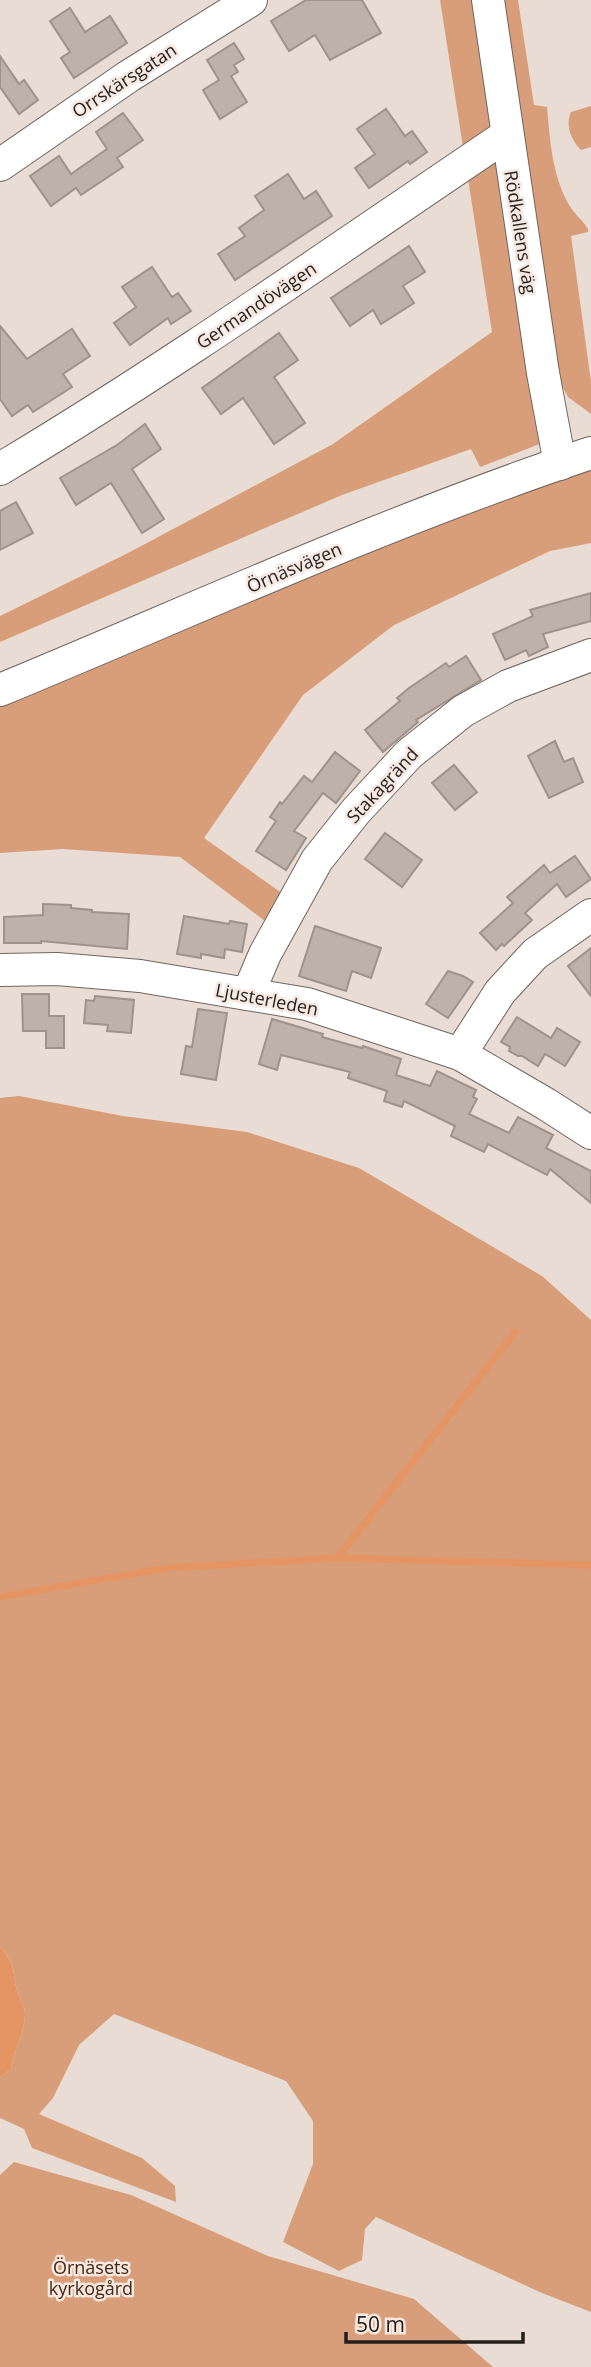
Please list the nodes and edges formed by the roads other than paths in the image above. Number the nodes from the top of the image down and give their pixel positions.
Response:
1 (251, 0) edge
2 (488, 0) edge
3 (507, 135) junction
4 (0, 165) edge
5 (591, 453) edge
6 (560, 464) junction
7 (0, 468) edge
8 (591, 655) edge
9 (0, 690) edge
10 (591, 915) edge
11 (0, 970) edge
12 (248, 994) junction
13 (460, 1055) junction
14 (591, 1133) edge

1 - 4 street, Orrskärsgatan
2 - 3 street, Rödkallens väg
3 - 6 street, Rödkallens väg
3 - 7 street, Germandövägen
5 - 6 street, Örnäsvägen
6 - 9 street, Örnäsvägen
8 - 12 street, Stakagränd
10 - 13 street
11 - 12 street, Ljusterleden
12 - 13 street, Ljusterleden
13 - 14 street, Ljusterleden

